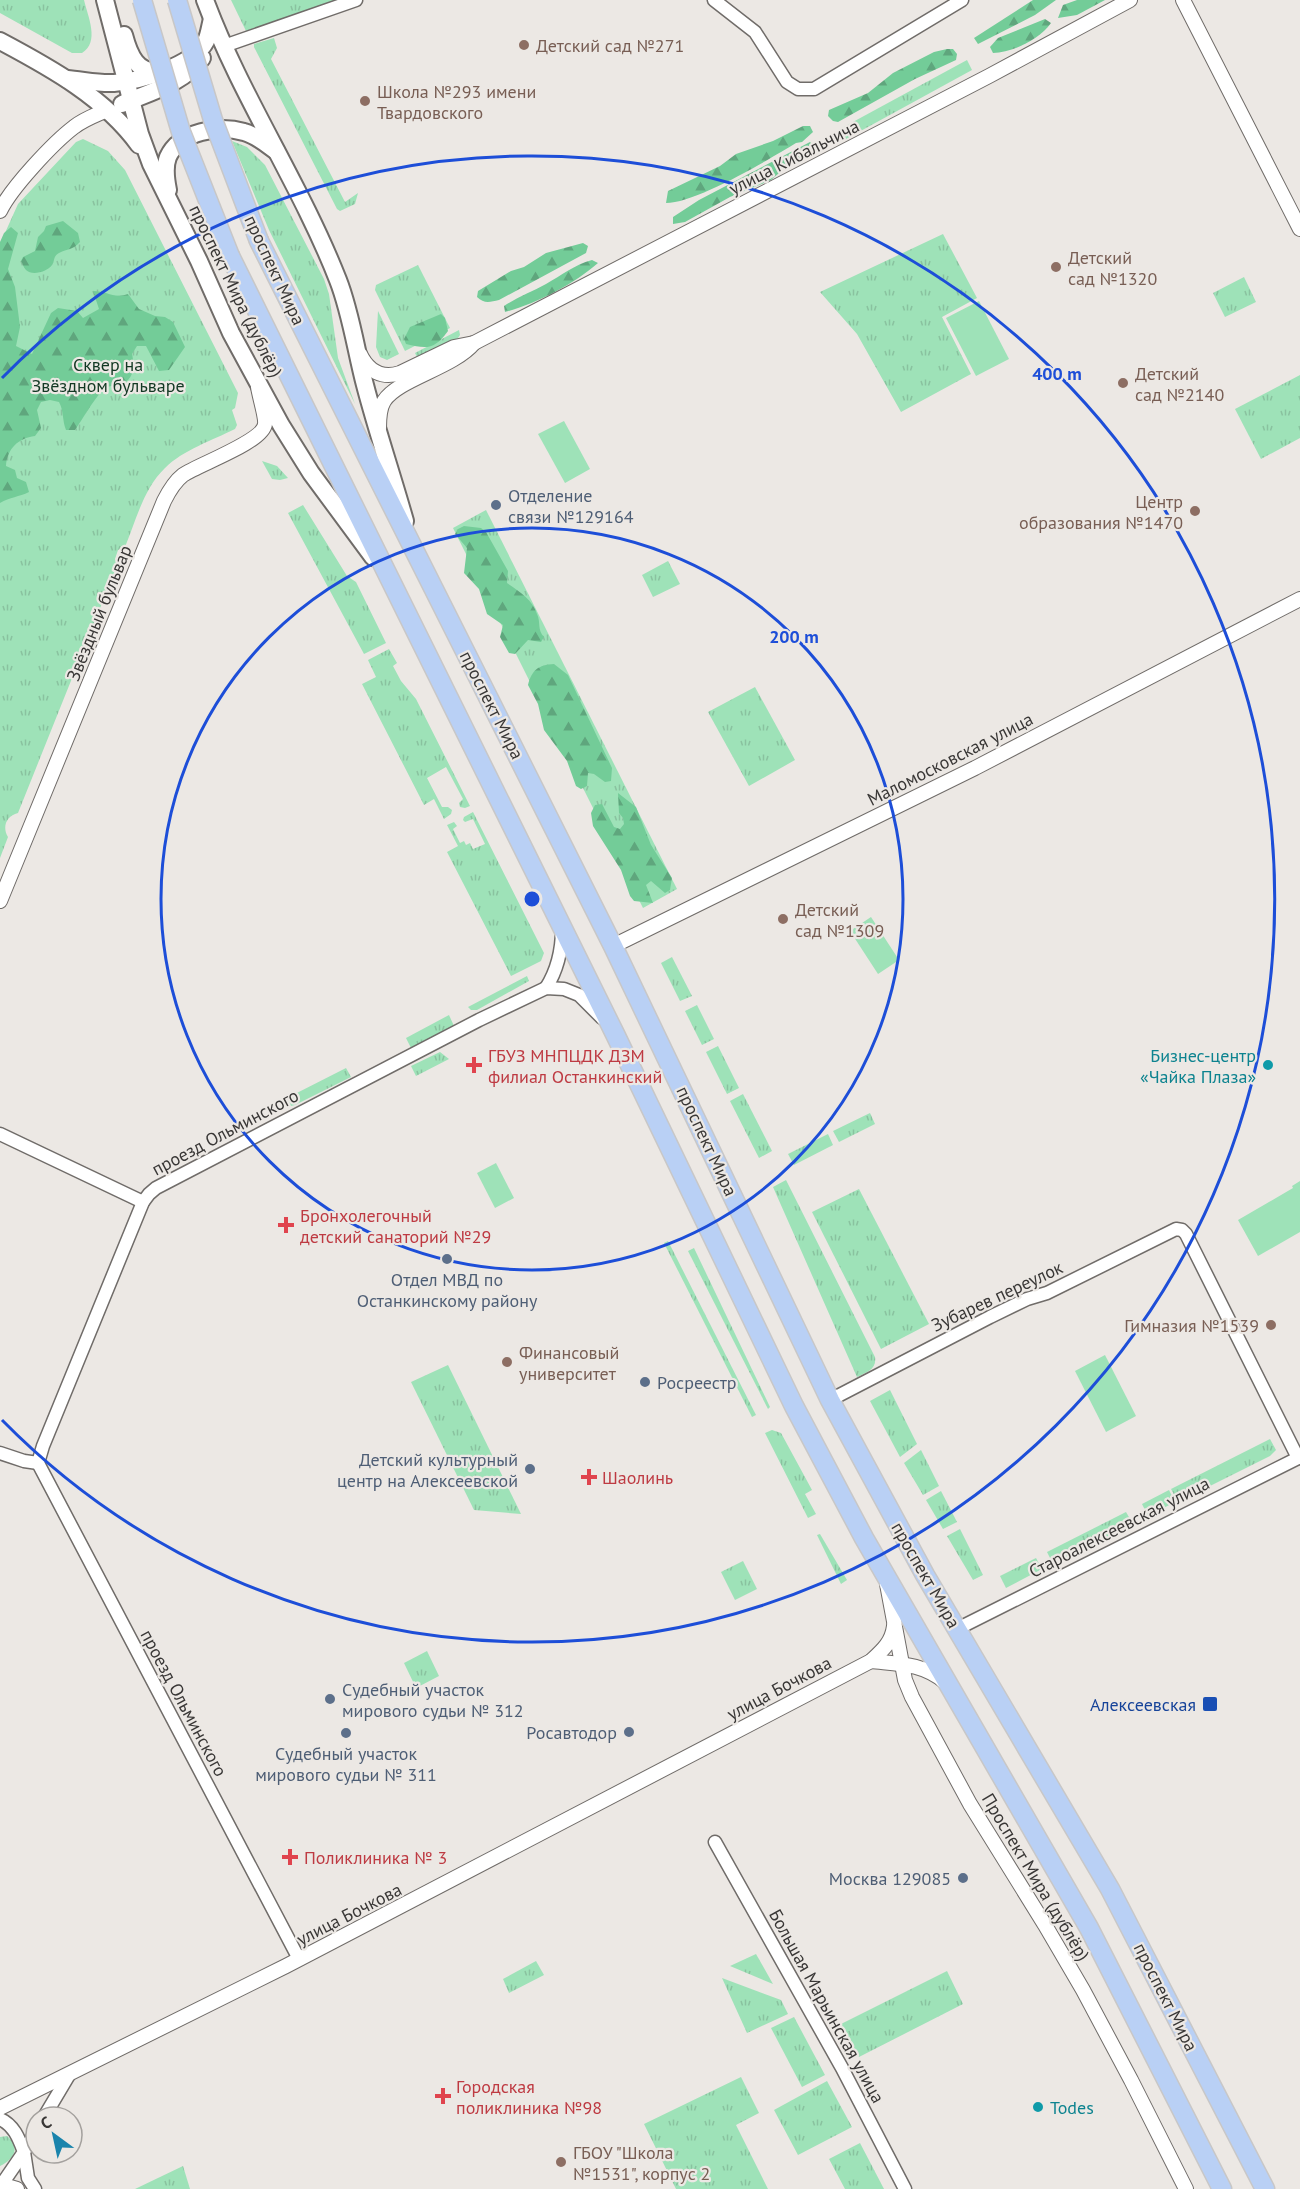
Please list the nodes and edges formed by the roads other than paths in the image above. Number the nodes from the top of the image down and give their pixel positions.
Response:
1 (142, 0) edge
2 (177, 0) edge
3 (205, 0) edge
4 (356, 0) edge
5 (714, 0) edge
6 (962, 0) edge
7 (1130, 0) edge
8 (1183, 0) edge
9 (105, 1) edge
10 (212, 19) junction
11 (0, 41) edge
12 (224, 46) junction
13 (162, 71) junction
14 (67, 79) junction
15 (126, 82) junction
16 (130, 100) junction
17 (107, 110) junction
18 (279, 154) junction
19 (151, 164) junction
20 (169, 198) junction
21 (0, 212) edge
22 (1300, 230) edge
23 (353, 341) junction
24 (474, 343) junction
25 (257, 381) junction
26 (379, 440) junction
27 (412, 547) junction
28 (386, 574) junction
29 (1300, 599) edge
30 (0, 901) edge
31 (562, 927) junction
32 (613, 946) junction
33 (546, 988) junction
34 (615, 1034) junction
35 (0, 1134) edge
36 (143, 1202) junction
37 (830, 1400) junction
38 (0, 1453) edge
39 (1299, 1458) edge
40 (38, 1463) junction
41 (885, 1574) junction
42 (894, 1626) junction
43 (957, 1629) junction
44 (871, 1661) junction
45 (902, 1664) junction
46 (949, 1685) junction
47 (715, 1842) dead end
48 (299, 1959) junction
49 (69, 2075) junction
50 (51, 2105) edge
51 (0, 2108) edge
52 (0, 2119) edge
53 (24, 2152) joint
54 (26, 2165) edge
55 (1, 2184) edge
56 (17, 2189) edge
57 (35, 2189) edge
58 (905, 2189) edge
59 (1185, 2189) edge
60 (1222, 2189) edge
61 (1265, 2189) edge

1 - 28 main road, проспект Мира, bridge
2 - 27 main road, проспект Мира, bridge
3 - 10 main road
4 - 12 street
5 - 6 street
7 - 24 street, улица Кибальчича
8 - 22 street
9 - 13 main road
9 - 15 main road, проспект Мира (дублёр)
10 - 12 main road
10 - 13 main road
10 - 16 main road
11 - 14 main road
12 - 18 main road
13 - 15 main road
14 - 15 main road
14 - 17 main road
15 - 16 main road, проспект Мира (дублёр)
16 - 17 main road
16 - 19 main road, проспект Мира (дублёр)
17 - 19 main road
17 - 21 street
18 - 20 main road
18 - 23 main road
19 - 20 main road, проспект Мира (дублёр)
20 - 25 main road, проспект Мира (дублёр)
23 - 24 street, улица Кибальчича
23 - 26 main road
24 - 26 street, улица Кибальчича
25 - 28 main road, проспект Мира (дублёр)
25 - 30 street, Звёздный бульвар
26 - 27 main road
27 - 32 main road, проспект Мира
28 - 31 main road, проспект Мира
29 - 32 street, Маломосковская улица
31 - 33 street
31 - 34 main road, проспект Мира
32 - 37 main road, проспект Мира
33 - 34 street
33 - 36 street, проезд Ольминского
34 - 41 main road, проспект Мира
35 - 36 street
36 - 40 street, проезд Ольминского
37 - 39 street, Зубарев переулок
37 - 43 main road, проспект Мира
38 - 40 street
39 - 43 street, Староалексеевская улица
40 - 48 street, проезд Ольминского
41 - 42 street, Проспект Мира (дублёр)
41 - 46 main road, проспект Мира
42 - 44 street, улица Бочкова
42 - 45 street, Проспект Мира (дублёр)
43 - 61 main road, проспект Мира
44 - 45 street
44 - 48 street, улица Бочкова
45 - 46 street
45 - 59 street, Проспект Мира (дублёр)
46 - 60 main road, проспект Мира
47 - 58 street, Большая Марьинская улица
48 - 49 street, улица Бочкова
49 - 50 street
49 - 51 street, улица Бочкова
52 - 53 street
53 - 55 street
54 - 57 street
55 - 56 street

